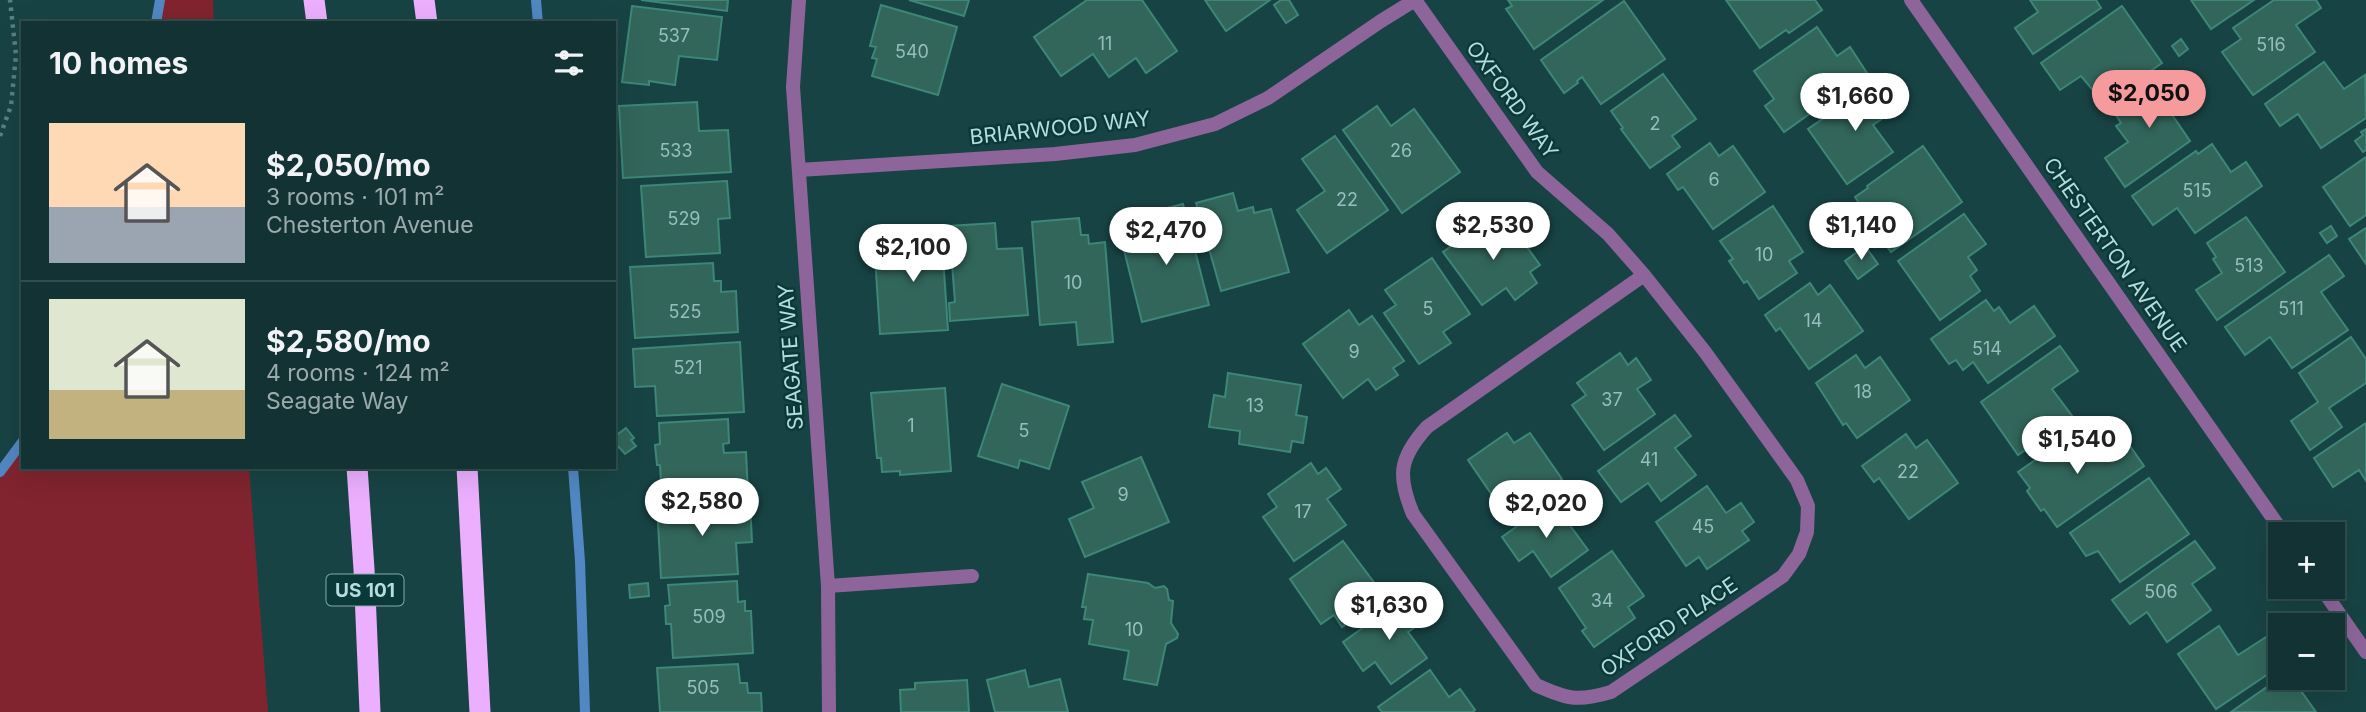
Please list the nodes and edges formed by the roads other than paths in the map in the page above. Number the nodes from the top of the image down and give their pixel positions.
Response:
1 (316, 0) edge
2 (424, 0) edge
3 (799, 0) edge
4 (1415, 0) edge
5 (1912, 0) edge
6 (319, 21) edge
7 (426, 21) edge
8 (799, 170) junction
9 (1644, 275) junction
10 (357, 469) edge
11 (467, 469) edge
12 (2276, 522) edge
13 (972, 576) dead end
14 (828, 586) junction
15 (2329, 599) edge
16 (2366, 652) edge
17 (370, 712) edge
18 (480, 712) edge
19 (829, 712) edge

1 - 6 highway
2 - 7 highway
3 - 8 street, SEAGATE WAY
4 - 8 street, BRIARWOOD WAY
4 - 9 street, OXFORD WAY
5 - 12 street, CHESTERTON AVENUE
8 - 14 street, SEAGATE WAY
9 - 9 street, OXFORD PLACE
10 - 17 highway, US 101
11 - 18 highway
13 - 14 street
14 - 19 street, SEAGATE WAY
15 - 16 street

